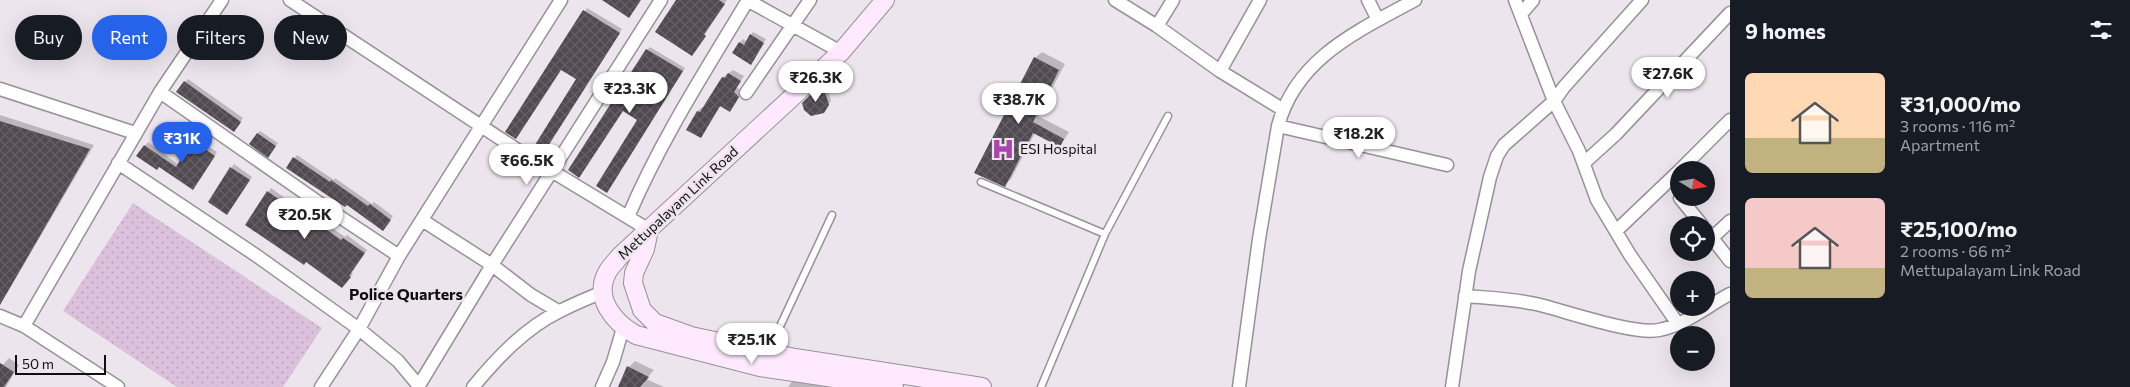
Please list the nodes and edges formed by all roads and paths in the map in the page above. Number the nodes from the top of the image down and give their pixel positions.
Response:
1 (222, 0) edge
2 (290, 0) edge
3 (561, 0) edge
4 (661, 0) edge
5 (748, 0) edge
6 (810, 0) edge
7 (886, 0) edge
8 (1114, 0) edge
9 (1173, 0) edge
10 (1260, 0) edge
11 (1368, 0) edge
12 (1415, 0) edge
13 (1515, 0) edge
14 (1533, 0) edge
15 (1642, 0) edge
16 (1521, 14) junction
17 (1730, 14) edge
18 (1378, 20) junction
19 (793, 26) junction
20 (1157, 26) junction
21 (841, 52) junction
22 (1220, 72) junction
23 (0, 89) edge
24 (160, 92) junction
25 (746, 93) dead end
26 (1554, 101) junction
27 (1282, 109) junction
28 (1168, 116) dead end
29 (1730, 120) edge
30 (1278, 126) junction
31 (482, 127) junction
32 (135, 133) junction
33 (1689, 161) edge
34 (118, 163) junction
35 (1584, 163) junction
36 (1447, 165) dead end
37 (552, 171) junction
38 (981, 182) dead end
39 (1668, 182) joint
40 (1670, 185) edge
41 (1686, 206) edge
42 (832, 215) dead end
43 (628, 216) junction
44 (1695, 216) edge
45 (422, 220) junction
46 (1730, 221) edge
47 (649, 230) junction
48 (1715, 230) edge
49 (1616, 231) junction
50 (1105, 234) junction
51 (1715, 242) edge
52 (399, 256) junction
53 (1730, 261) edge
54 (492, 265) junction
55 (602, 292) junction
56 (1730, 294) edge
57 (1465, 296) junction
58 (558, 311) junction
59 (0, 316) edge
60 (1678, 324) junction
61 (24, 326) junction
62 (623, 328) junction
63 (359, 329) junction
64 (768, 352) junction
65 (118, 387) edge
66 (321, 387) edge
67 (419, 387) edge
68 (472, 387) edge
69 (602, 387) edge
70 (894, 387) edge
71 (982, 387) edge
72 (1041, 387) edge
73 (1239, 387) edge
74 (1452, 387) edge

1 - 24 street
2 - 31 street
3 - 31 street
4 - 37 street
5 - 19 street
5 - 43 street
6 - 19 street
7 - 21 street, Mettupalayam Link Road
8 - 20 street
9 - 20 street
10 - 22 street
11 - 18 street
12 - 18 street
13 - 16 street
14 - 16 street
15 - 26 street
16 - 26 street
17 - 35 street
18 - 27 street
19 - 21 street
19 - 25 street
20 - 22 street
21 - 47 street, Mettupalayam Link Road
22 - 27 street
23 - 32 street
24 - 32 street
24 - 52 street
26 - 35 street
26 - 57 street
27 - 30 street
28 - 50 lane
29 - 33 street
30 - 36 street
30 - 73 street
31 - 37 street
31 - 45 street
32 - 34 street
34 - 61 street
34 - 63 street
35 - 49 street
37 - 43 street
37 - 54 street
38 - 50 lane
39 - 40 street
39 - 49 street
41 - 44 street
42 - 64 lane
43 - 47 street
45 - 52 street
45 - 54 street
46 - 48 street
47 - 55 street, Mettupalayam Link Road
47 - 64 street
49 - 60 street
50 - 72 lane
51 - 53 street
52 - 63 street
54 - 58 street
54 - 67 street
55 - 58 street
55 - 62 street
56 - 60 street
57 - 60 street
57 - 74 street
58 - 68 street
59 - 61 street
61 - 65 street
62 - 69 street
62 - 70 street
63 - 66 street
63 - 67 street
64 - 71 street

